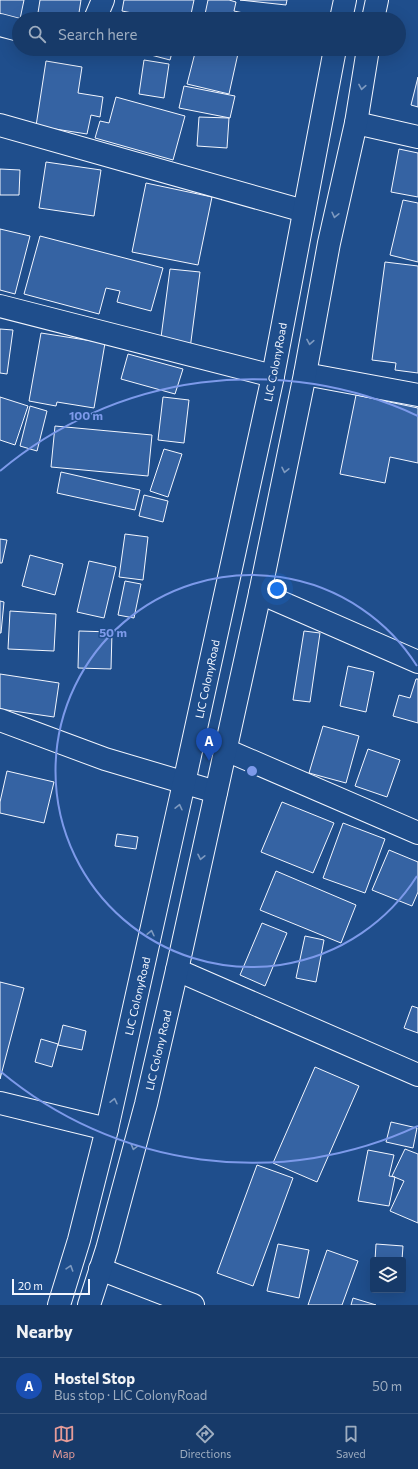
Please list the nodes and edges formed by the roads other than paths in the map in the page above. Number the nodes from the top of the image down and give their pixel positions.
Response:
1 (103, 0) edge
2 (345, 0) edge
3 (376, 0) edge
4 (98, 12) edge
5 (342, 12) edge
6 (374, 12) edge
7 (0, 25) edge
8 (12, 28) edge
9 (335, 56) edge
10 (367, 56) edge
11 (356, 123) junction
12 (0, 125) edge
13 (418, 137) edge
14 (315, 155) junction
15 (347, 162) junction
16 (304, 211) junction
17 (0, 306) edge
18 (304, 374) junction
19 (273, 376) junction
20 (418, 395) edge
21 (260, 593) junction
22 (418, 662) edge
23 (0, 720) edge
24 (226, 750) junction
25 (184, 783) junction
26 (216, 792) junction
27 (418, 833) edge
28 (177, 970) junction
29 (418, 1075) edge
30 (0, 1103) edge
31 (107, 1129) junction
32 (80, 1240) junction
33 (107, 1249) junction
34 (100, 1269) junction
35 (59, 1305) edge
36 (89, 1305) edge
37 (193, 1305) edge

1 - 4 main road
2 - 5 main road
3 - 6 main road
7 - 8 main road
9 - 14 main road, LIC ColonyRoad
10 -> 11 main road
11 - 13 main road
11 - 15 main road
12 - 16 main road
14 - 15 main road
14 - 16 main road, LIC ColonyRoad
15 -> 18 main road
16 - 19 main road, LIC ColonyRoad
17 - 19 main road
18 - 20 main road
18 -> 21 main road
19 - 25 main road, LIC ColonyRoad
21 - 22 main road
21 - 24 main road
23 - 25 main road
24 - 26 main road
24 - 27 main road
25 - 26 main road
31 -> 25 main road, LIC ColonyRoad
26 -> 28 main road, LIC Colony Road
28 - 29 main road
28 -> 33 main road, LIC Colony Road
30 - 31 main road
31 - 32 main road, LIC ColonyRoad
32 - 33 main road
35 -> 32 main road, LIC ColonyRoad
33 - 34 main road, LIC Colony Road
34 - 36 main road, LIC Colony Road
34 - 37 main road

